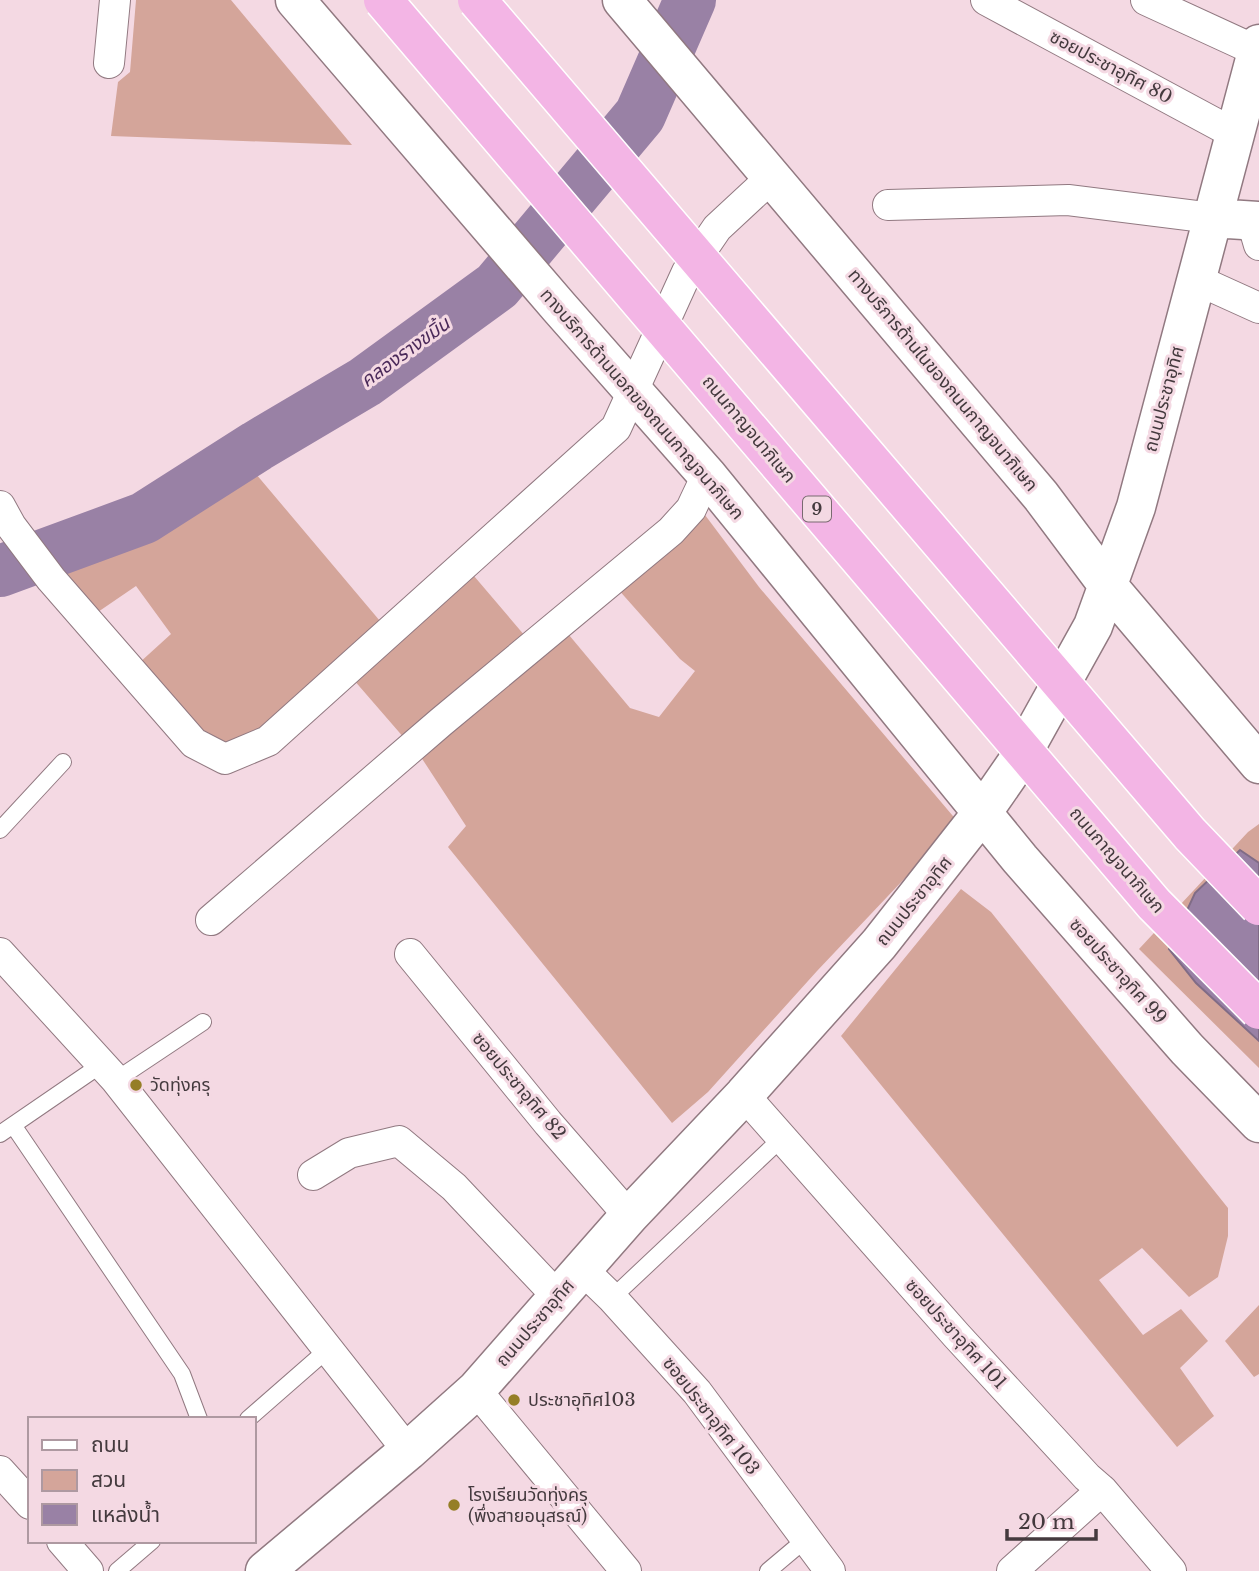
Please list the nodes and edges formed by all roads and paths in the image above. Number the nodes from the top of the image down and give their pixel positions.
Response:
1 (114, 0) edge
2 (295, 0) edge
3 (383, 0) edge
4 (477, 0) edge
5 (622, 0) edge
6 (986, 0) edge
7 (1146, 0) edge
8 (1258, 47) edge
9 (109, 62) dead end
10 (1235, 134) junction
11 (772, 177) junction
12 (888, 205) dead end
13 (1212, 218) junction
14 (1257, 229) edge
15 (1195, 279) junction
16 (1259, 308) edge
17 (633, 391) junction
18 (707, 475) junction
19 (6, 516) edge
20 (1109, 587) junction
21 (63, 762) dead end
22 (1259, 764) edge
23 (982, 813) junction
24 (0, 830) edge
25 (1259, 906) edge
26 (211, 920) dead end
27 (0, 953) edge
28 (410, 954) dead end
29 (1259, 1010) edge
30 (203, 1022) dead end
31 (109, 1072) junction
32 (744, 1095) junction
33 (1259, 1123) edge
34 (7, 1129) edge
35 (782, 1138) junction
36 (313, 1175) dead end
37 (629, 1216) junction
38 (570, 1283) junction
39 (612, 1298) junction
40 (327, 1350) junction
41 (476, 1390) junction
42 (198, 1417) edge
43 (250, 1417) edge
44 (408, 1451) junction
45 (1, 1470) edge
46 (1102, 1490) junction
47 (28, 1502) edge
48 (806, 1539) junction
49 (64, 1543) edge
50 (150, 1543) edge
51 (274, 1568) edge
52 (88, 1571) edge
53 (117, 1571) edge
54 (626, 1571) edge
55 (768, 1571) edge
56 (830, 1571) edge
57 (1012, 1571) edge
58 (1171, 1571) edge

1 - 9 street
2 - 17 main road, ทางบริการด้านนอกของถนนกาญจนาภิเษก
3 - 29 highway, ถนนกาญจนาภิเษก / 9, bridge
4 - 25 highway, bridge
5 - 11 main road, ทางบริการด้านในของถนนกาญจนาภิเษก
6 - 10 street, ซอยประชาอุทิศ 80
7 - 8 street
8 - 10 main road, ถนนประชาอุทิศ
10 - 13 main road, ถนนประชาอุทิศ
11 - 17 street
11 - 20 main road, ทางบริการด้านในของถนนกาญจนาภิเษก
12 - 13 street
13 - 14 main road
13 - 15 main road, ถนนประชาอุทิศ
15 - 16 street
15 - 20 main road, ถนนประชาอุทิศ
17 - 18 main road, ทางบริการด้านนอกของถนนกาญจนาภิเษก
17 - 19 street
18 - 23 main road, ทางบริการด้านนอกของถนนกาญจนาภิเษก
18 - 26 street
20 - 22 main road, ทางบริการด้านในของถนนกาญจนาภิเษก
20 - 23 main road, ถนนประชาอุทิศ
21 - 24 lane
23 - 32 main road, ถนนประชาอุทิศ
23 - 33 main road, ซอยประชาอุทิศ 99
27 - 31 street
28 - 37 street, ซอยประชาอุทิศ 82
30 - 31 lane
31 - 34 lane
31 - 40 street
32 - 35 street, ซอยประชาอุทิศ 101
32 - 37 main road, ถนนประชาอุทิศ
34 - 42 lane
35 - 39 lane
35 - 46 street, ซอยประชาอุทิศ 101
36 - 38 street, ซอยประชาอุทิศ 103
37 - 38 main road, ถนนประชาอุทิศ
38 - 39 street, ซอยประชาอุทิศ 103
38 - 41 main road, ถนนประชาอุทิศ
39 - 48 street, ซอยประชาอุทิศ 103
40 - 43 lane
40 - 44 street
41 - 44 main road, ถนนประชาอุทิศ
41 - 54 street
44 - 51 main road, ถนนประชาอุทิศ
45 - 47 street
46 - 57 street
46 - 58 street, ซอยประชาอุทิศ 101
48 - 55 lane
48 - 56 street, ซอยประชาอุทิศ 103
49 - 52 street
50 - 53 lane

